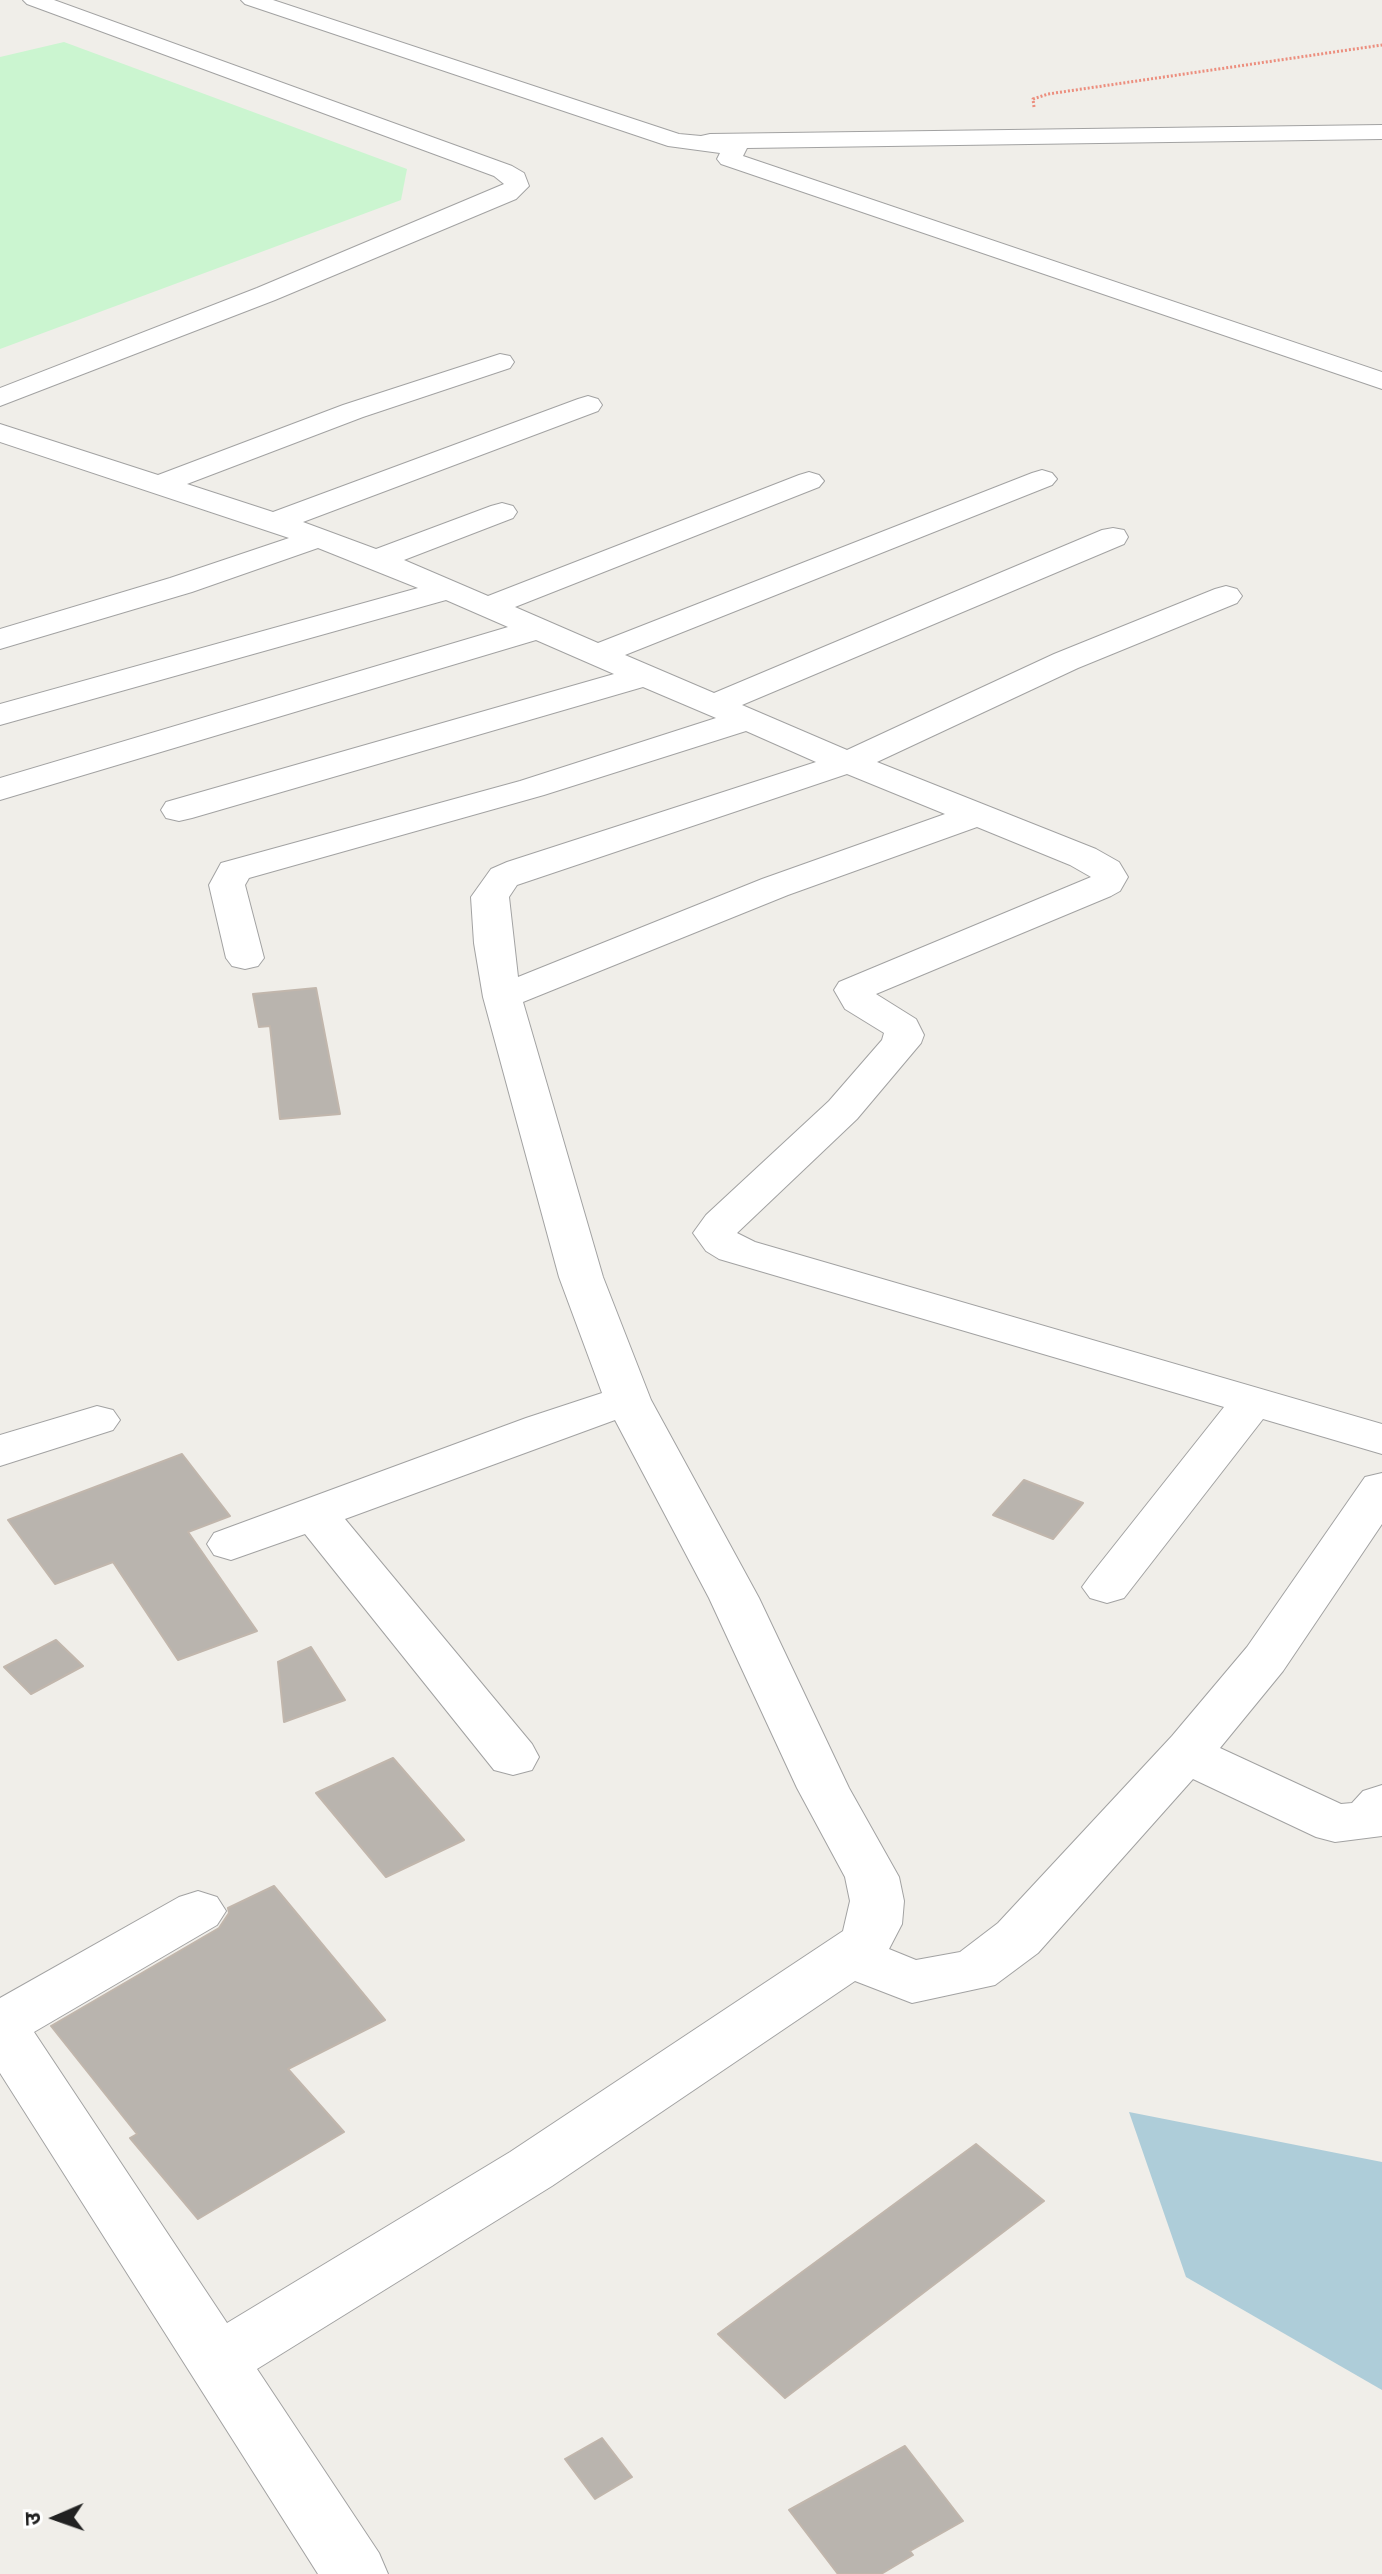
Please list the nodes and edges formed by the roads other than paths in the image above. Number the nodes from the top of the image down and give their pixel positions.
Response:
1 (252, 0) edge
2 (32, 11) edge
3 (119, 55) dead end
4 (1382, 132) edge
5 (676, 141) junction
6 (517, 186) junction
7 (462, 187) dead end
8 (347, 233) dead end
9 (304, 251) dead end
10 (245, 275) dead end
11 (215, 287) dead end
12 (500, 362) dead end
13 (1382, 381) edge
14 (0, 398) edge
15 (588, 405) dead end
16 (0, 433) edge
17 (1042, 479) dead end
18 (809, 481) dead end
19 (160, 484) junction
20 (502, 512) dead end
21 (274, 522) junction
22 (1113, 537) dead end
23 (318, 538) junction
24 (376, 560) junction
25 (448, 590) junction
26 (1226, 596) dead end
27 (487, 607) junction
28 (540, 628) junction
29 (0, 639) edge
30 (598, 654) junction
31 (647, 675) junction
32 (715, 704) junction
33 (0, 715) edge
34 (749, 719) junction
35 (849, 762) junction
36 (0, 789) edge
37 (179, 810) dead end
38 (977, 815) junction
39 (245, 958) dead end
40 (502, 997) junction
41 (628, 1400) junction
42 (1254, 1400) junction
43 (97, 1420) dead end
44 (1382, 1439) edge
45 (0, 1451) edge
46 (1382, 1488) edge
47 (315, 1513) junction
48 (231, 1544) dead end
49 (1107, 1587) dead end
50 (1185, 1753) junction
51 (513, 1757) dead end
52 (1382, 1804) edge
53 (198, 1911) dead end
54 (849, 1955) junction
55 (0, 2026) edge
56 (218, 2361) junction
57 (355, 2574) edge

1 - 5 street
2 - 3 street
2 - 6 street
4 - 5 street
5 - 13 street
6 - 7 street
6 - 14 street
8 - 9 street
10 - 11 street
12 - 19 street
15 - 21 street
16 - 19 street
17 - 30 street
18 - 27 street
19 - 21 street
20 - 24 street
21 - 23 street
22 - 32 street
23 - 24 street
23 - 29 street
24 - 25 street
25 - 27 street
25 - 33 street
26 - 35 street
27 - 28 street
28 - 30 street
28 - 36 street
30 - 31 street
31 - 32 street
31 - 37 street
32 - 34 street
34 - 35 street
34 - 39 street
35 - 38 street
35 - 40 street
38 - 40 street
38 - 42 street
40 - 41 street
41 - 47 street
41 - 54 street
42 - 44 street
42 - 49 street
43 - 45 street
46 - 50 street
47 - 48 street
47 - 51 street
50 - 52 street
50 - 54 street
53 - 55 street
54 - 56 street
55 - 56 street
56 - 57 street

